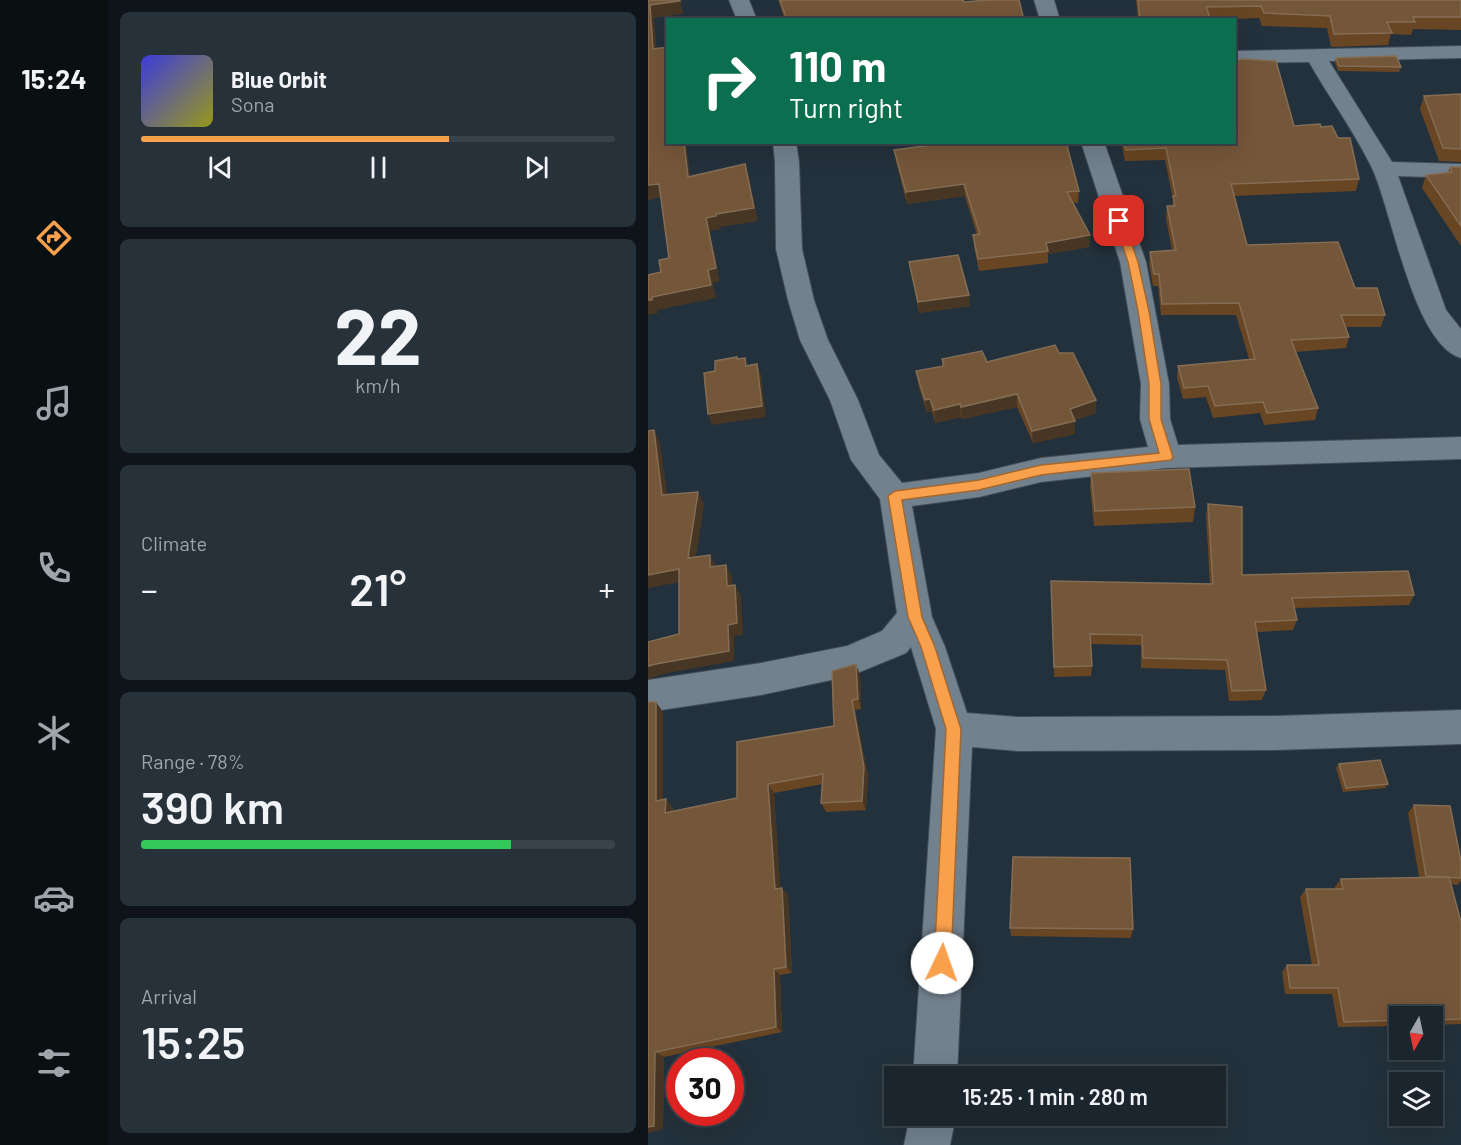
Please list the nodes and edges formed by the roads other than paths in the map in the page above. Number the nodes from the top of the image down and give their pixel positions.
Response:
1 (739, 0) edge
2 (1044, 0) edge
3 (746, 18) edge
4 (1049, 18) edge
5 (1461, 52) edge
6 (1315, 55) junction
7 (1236, 57) edge
8 (784, 144) edge
9 (1093, 144) edge
10 (1384, 169) junction
11 (1461, 171) edge
12 (1451, 322) edge
13 (1461, 348) edge
14 (1461, 448) edge
15 (1166, 457) junction
16 (895, 496) junction
17 (912, 635) junction
18 (648, 696) edge
19 (1461, 728) edge
20 (954, 729) junction
21 (936, 1066) edge

1 - 3 street
2 - 4 street
5 - 6 street
6 - 7 street
6 - 10 street
8 - 16 street
9 - 15 street
10 - 11 street
10 - 12 street
12 - 13 street
14 - 15 street
15 - 16 street
16 - 17 street
17 - 18 street
17 - 20 street
19 - 20 street
20 - 21 street

